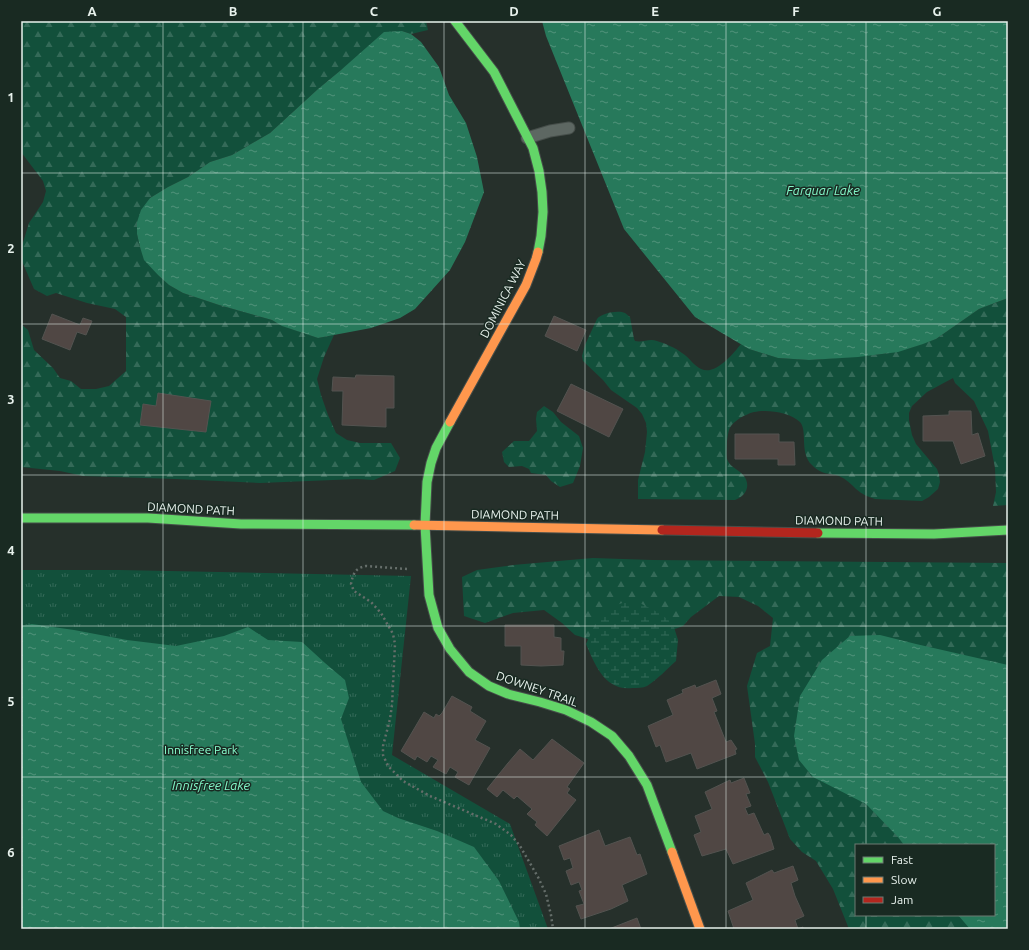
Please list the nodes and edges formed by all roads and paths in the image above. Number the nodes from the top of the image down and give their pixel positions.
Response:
1 (455, 21) edge
2 (569, 128) dead end
3 (527, 138) junction
4 (21, 518) edge
5 (425, 525) junction
6 (1008, 530) edge
7 (427, 570) junction
8 (553, 929) edge
9 (700, 929) edge

1 - 3 street, DOMINICA WAY
2 - 3 lane
3 - 5 street, DOMINICA WAY
4 - 5 street, DIAMOND PATH
5 - 6 street, DIAMOND PATH
5 - 7 street, DOWNEY TRAIL
7 - 8 path
7 - 9 street, DOWNEY TRAIL

